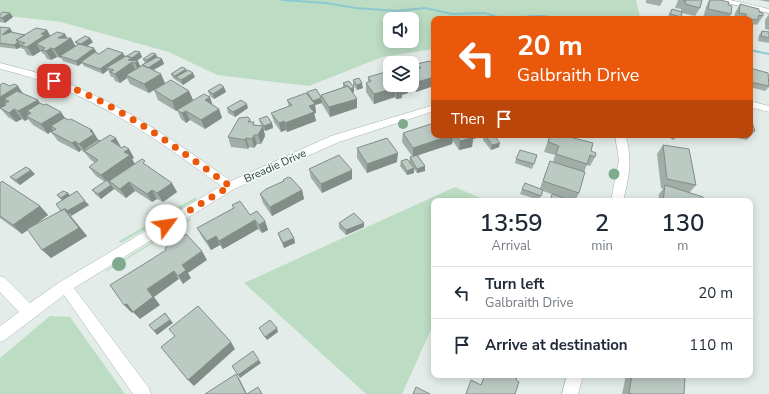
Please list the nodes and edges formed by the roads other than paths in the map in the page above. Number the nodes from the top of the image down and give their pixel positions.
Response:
1 (719, 0) edge
2 (769, 11) edge
3 (0, 66) edge
4 (753, 105) edge
5 (431, 109) edge
6 (769, 109) edge
7 (621, 138) edge
8 (230, 186) junction
9 (618, 198) edge
10 (0, 282) edge
11 (65, 286) junction
12 (29, 312) junction
13 (0, 335) edge
14 (574, 378) edge
15 (143, 394) edge
16 (570, 394) edge

1 - 2 street
3 - 8 street
4 - 6 street
5 - 8 street, Breadie Drive
7 - 9 street
8 - 11 street, Breadie Drive
10 - 12 street
11 - 12 street, Breadie Drive
11 - 15 street
12 - 13 street, Breadie Drive
14 - 16 street

